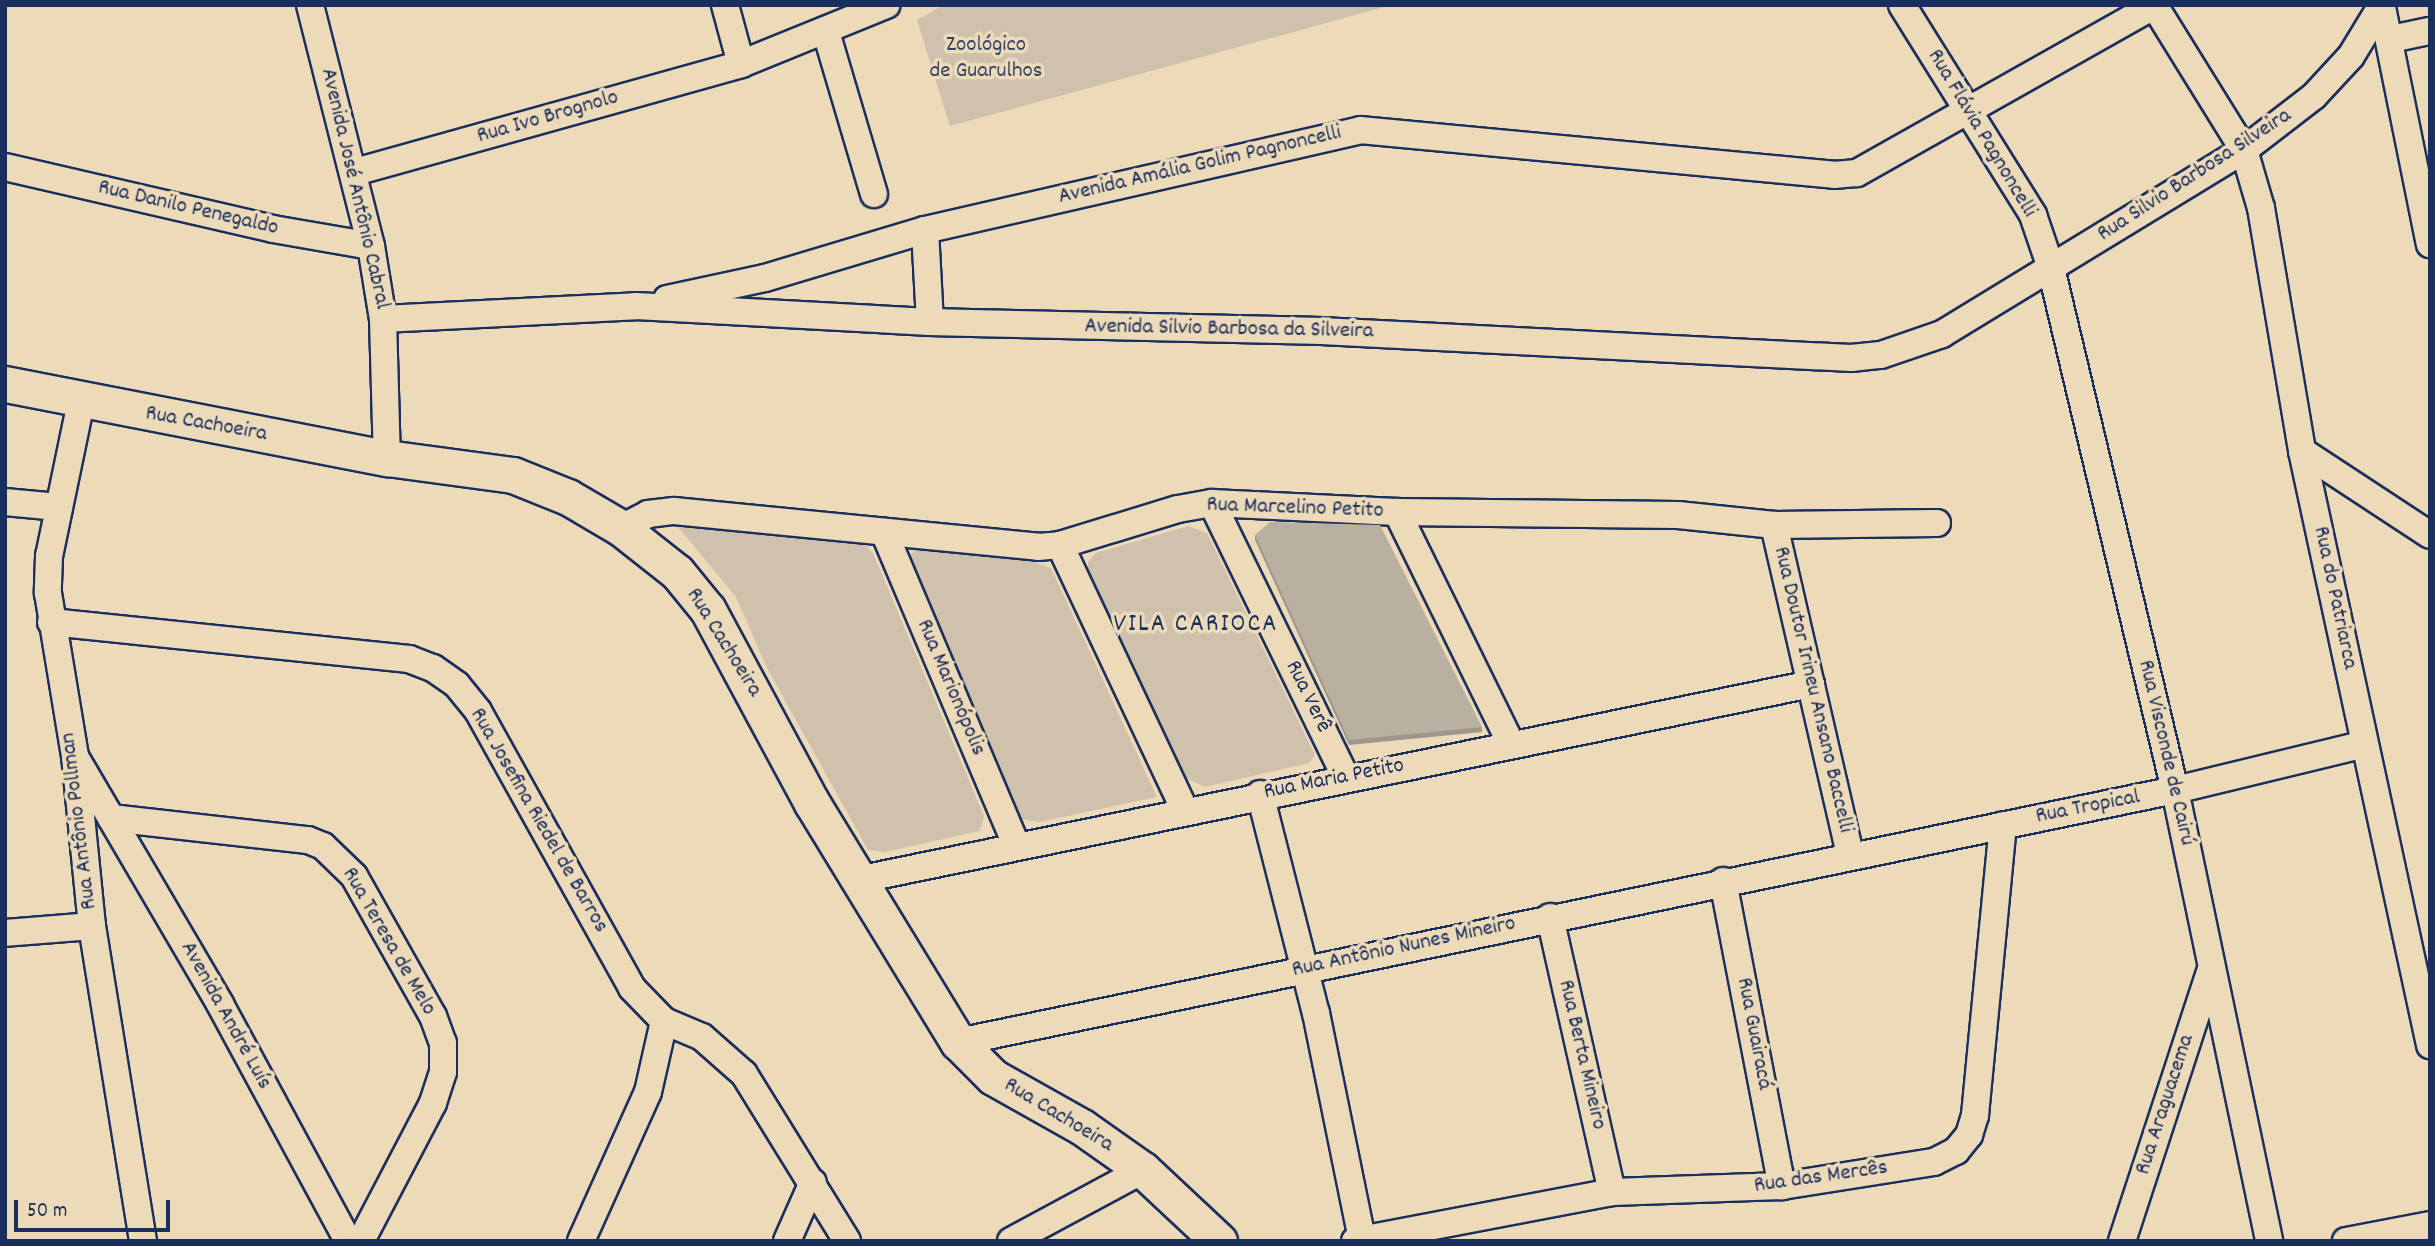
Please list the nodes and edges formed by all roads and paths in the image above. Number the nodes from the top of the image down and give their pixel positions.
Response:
1 (310, 5) edge
2 (725, 5) edge
3 (886, 5) edge
4 (1902, 5) edge
5 (2154, 6) edge
6 (2382, 6) edge
7 (2430, 31) edge
8 (825, 32) junction
9 (2390, 39) junction
10 (741, 64) junction
11 (1969, 111) junction
12 (2244, 150) junction
13 (5, 167) edge
14 (355, 172) junction
15 (874, 194) dead end
16 (925, 230) junction
17 (2430, 244) edge
18 (371, 246) junction
19 (2051, 268) junction
20 (636, 306) junction
21 (383, 319) junction
22 (930, 322) junction
23 (5, 384) edge
24 (81, 402) junction
25 (2302, 451) junction
26 (387, 458) junction
27 (5, 502) edge
28 (1212, 503) junction
29 (59, 508) junction
30 (1396, 512) junction
31 (1937, 523) dead end
32 (1774, 525) junction
33 (621, 528) junction
34 (884, 532) junction
35 (2430, 535) edge
36 (1060, 545) junction
37 (51, 622) junction
38 (1811, 684) junction
39 (1511, 744) junction
40 (2365, 744) junction
41 (1346, 778) junction
42 (2175, 790) junction
43 (85, 791) junction
44 (1260, 794) junction
45 (1184, 809) junction
46 (111, 818) junction
47 (2003, 825) junction
48 (1016, 844) junction
49 (1850, 855) junction
50 (857, 880) junction
51 (1723, 881) junction
52 (1550, 917) junction
53 (92, 926) junction
54 (5, 933) edge
55 (1303, 970) junction
56 (2211, 970) junction
57 (664, 1021) junction
58 (958, 1042) junction
59 (2430, 1045) edge
60 (1143, 1170) junction
61 (813, 1182) junction
62 (1782, 1186) junction
63 (1612, 1192) junction
64 (1188, 1208) junction
65 (2430, 1225) edge
66 (1359, 1240) edge
67 (143, 1241) edge
68 (348, 1241) edge
69 (360, 1241) edge
70 (581, 1241) edge
71 (787, 1241) edge
72 (847, 1241) edge
73 (1011, 1241) edge
74 (1202, 1241) edge
75 (1219, 1241) edge
76 (2122, 1241) edge
77 (2269, 1241) edge
78 (2346, 1241) edge

1 - 14 street, Avenida José Antônio Cabral
2 - 10 street
3 - 8 street, Rua Ivo Brognolo
4 - 11 street, Rua Flávia Pagnoncelli
5 - 11 street, Avenida Amália Golim Pagnoncelli
5 - 12 street, Rua do Patriarca
6 - 9 street
6 - 12 street, Rua Silvio Barbosa Silveira
7 - 9 street
8 - 10 street, Rua Ivo Brognolo
8 - 15 street
9 - 17 street
10 - 14 street, Rua Ivo Brognolo
11 - 16 street, Avenida Amália Golim Pagnoncelli
11 - 19 street, Rua Flávia Pagnoncelli
12 - 19 street, Rua Silvio Barbosa Silveira
12 - 25 street, Rua do Patriarca
13 - 18 street, Rua Danilo Penegaldo
14 - 18 street, Avenida José Antônio Cabral
16 - 20 street, Avenida Amália Golim Pagnoncelli
16 - 22 street
18 - 21 street, Avenida José Antônio Cabral
19 - 22 street, Avenida Silvio Barbosa da Silveira
19 - 42 street, Rua Visconde de Cairú
20 - 21 street, Avenida Silvio Barbosa da Silveira
20 - 22 street, Avenida Silvio Barbosa da Silveira
21 - 26 street, Avenida José Antônio Cabral
23 - 24 main road, Rua Cachoeira
24 - 26 main road, Rua Cachoeira
24 - 29 street, Rua Antônio Pollman
25 - 35 street
25 - 40 street, Rua do Patriarca
26 - 33 main road, Rua Cachoeira
27 - 29 street
28 - 30 street, Rua Marcelino Petito
28 - 36 street, Rua Marcelino Petito
28 - 41 street, Rua Verê
29 - 37 street, Rua Antônio Pollman
30 - 32 street, Rua Marcelino Petito
30 - 39 street
31 - 32 street, Rua Marcelino Petito
32 - 38 street, Rua Doutor Irineu Ansano Baccelli
33 - 34 street, Rua Marcelino Petito
33 - 50 main road, Rua Cachoeira
34 - 36 street, Rua Marcelino Petito
34 - 48 street, Rua Marionópolis
36 - 45 street
37 - 43 street, Rua Antônio Pollman
37 - 57 street, Rua Josefina Riedel de Barros
38 - 39 street, Rua Maria Petito
38 - 49 street, Rua Doutor Irineu Ansano Baccelli
39 - 41 street, Rua Maria Petito
40 - 42 street, Rua Tropical
40 - 59 street, Rua do Patriarca
41 - 44 street, Rua Maria Petito
42 - 47 street, Rua Tropical
42 - 56 street, Rua Visconde de Cairú
43 - 46 street, Avenida André Luís
43 - 53 street, Rua Antônio Pollman
44 - 45 street, Rua Maria Petito
44 - 55 street
45 - 48 street, Rua Maria Petito
46 - 68 street, Avenida André Luís
46 - 69 street, Rua Teresa de Melo
47 - 49 street, Rua Tropical
47 - 62 street, Rua das Mercês
48 - 50 street, Rua Maria Petito
49 - 51 street, Rua Antônio Nunes Mineiro
50 - 58 main road, Rua Cachoeira
51 - 52 street, Rua Antônio Nunes Mineiro
51 - 62 street, Rua Guairacá
52 - 55 street, Rua Antônio Nunes Mineiro
52 - 63 street, Rua Berta Mineiro
53 - 54 street
53 - 67 street, Rua Antônio Pollman
55 - 58 street, Rua Antônio Nunes Mineiro
55 - 66 street
56 - 76 street, Rua Araguacema
56 - 77 street, Rua Visconde de Cairú
57 - 61 street, Rua Josefina Riedel de Barros
57 - 70 street
58 - 60 main road, Rua Cachoeira
60 - 64 main road, Rua Cachoeira
60 - 73 street
61 - 71 street
61 - 72 street, Rua Josefina Riedel de Barros
62 - 63 street, Rua das Mercês
63 - 66 street, Rua das Mercês
64 - 74 street
64 - 75 main road, Rua Cachoeira
65 - 78 street

